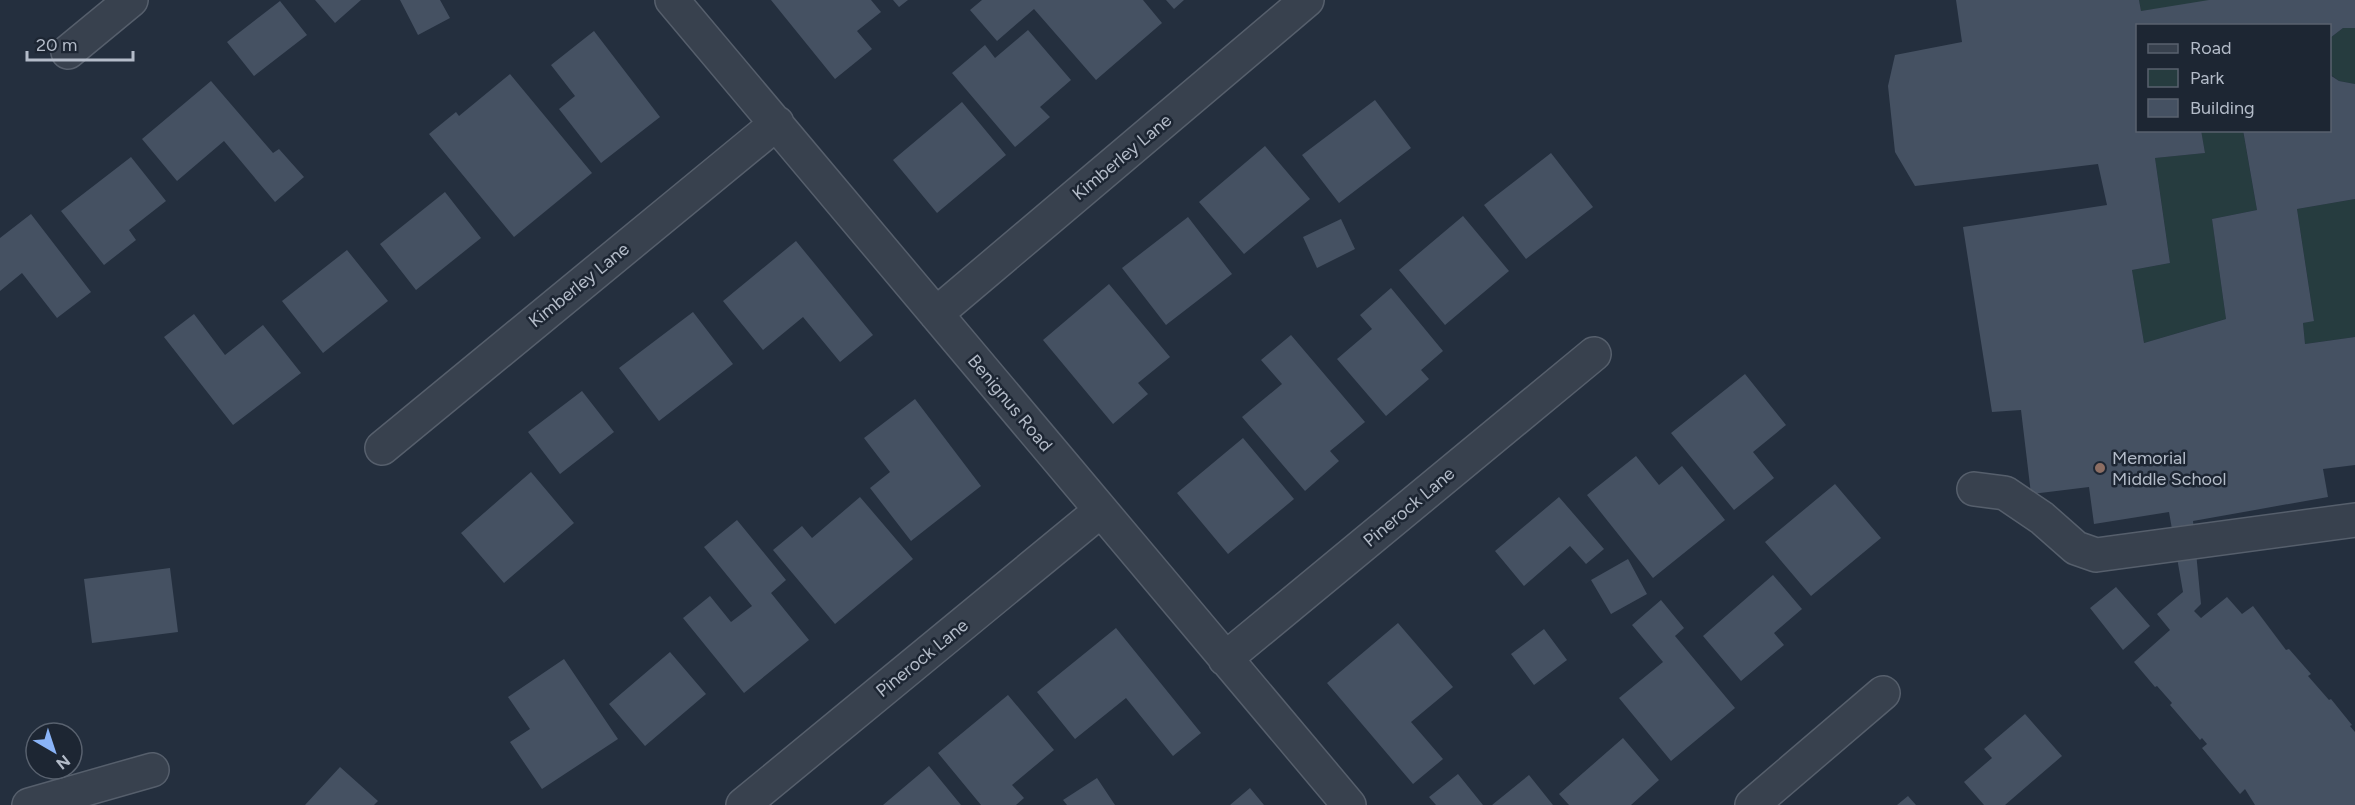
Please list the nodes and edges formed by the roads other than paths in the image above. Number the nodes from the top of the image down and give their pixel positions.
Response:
1 (131, 0) edge
2 (672, 0) edge
3 (1307, 0) edge
4 (68, 52) dead end
5 (777, 123) junction
6 (936, 314) junction
7 (1594, 354) dead end
8 (382, 448) dead end
9 (1974, 489) dead end
10 (1101, 511) junction
11 (2355, 520) edge
12 (1225, 659) junction
13 (1883, 693) dead end
14 (152, 770) dead end
15 (29, 805) edge
16 (743, 805) edge
17 (1349, 805) edge
18 (1752, 805) edge

1 - 4 street
2 - 5 street, Benignus Road
3 - 6 street, Kimberley Lane
5 - 6 street, Benignus Road
5 - 8 street, Kimberley Lane
6 - 10 street, Benignus Road
7 - 12 street, Pinerock Lane
9 - 11 street
10 - 12 street, Benignus Road
10 - 16 street, Pinerock Lane
12 - 17 street, Benignus Road
13 - 18 street
14 - 15 street

